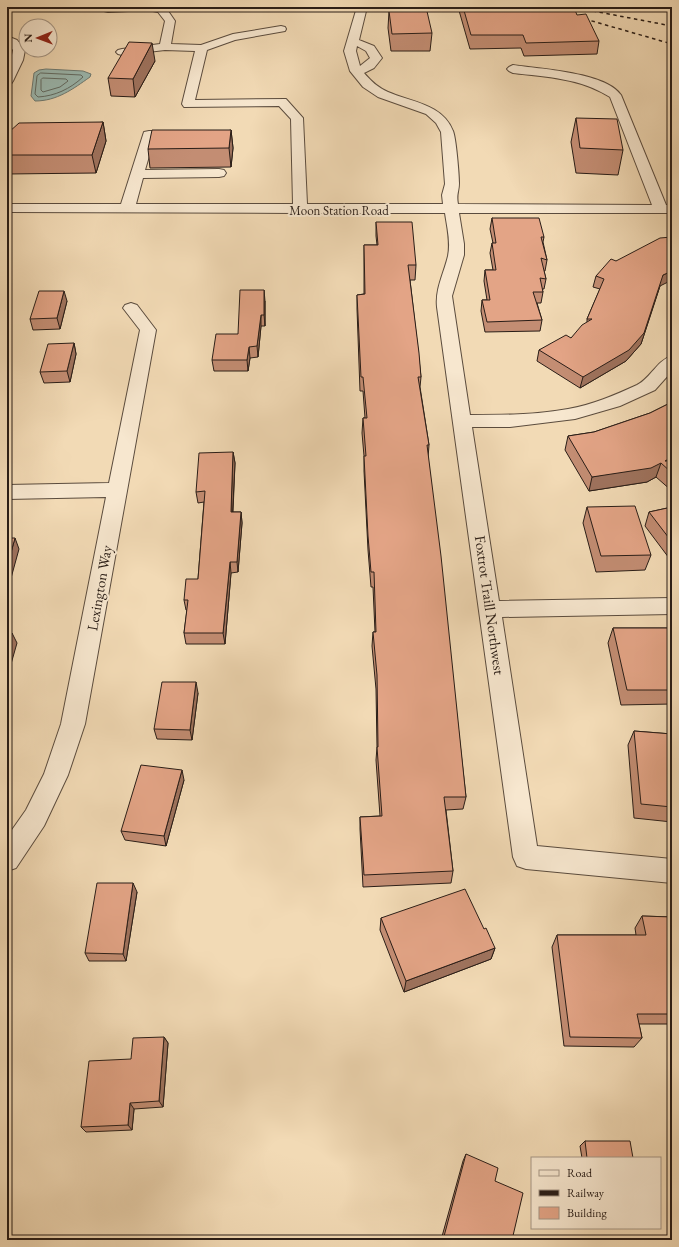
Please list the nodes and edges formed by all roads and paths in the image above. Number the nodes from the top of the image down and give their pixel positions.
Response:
1 (362, 7) edge
2 (108, 9) dead end
3 (282, 29) dead end
4 (7, 38) edge
5 (353, 42) junction
6 (165, 47) junction
7 (202, 48) junction
8 (122, 52) edge
9 (513, 69) dead end
10 (356, 71) junction
11 (7, 81) edge
12 (613, 124) edge
13 (627, 124) junction
14 (194, 135) edge
15 (219, 173) dead end
16 (136, 174) junction
17 (7, 208) edge
18 (127, 209) junction
19 (666, 209) edge
20 (300, 210) junction
21 (452, 210) junction
22 (131, 308) dead end
23 (672, 361) edge
24 (463, 422) junction
25 (117, 490) junction
26 (7, 492) edge
27 (672, 606) edge
28 (490, 609) junction
29 (7, 859) edge
30 (672, 871) edge

1 - 5 street
2 - 6 street
3 - 7 street
4 - 11 street
5 - 10 street
5 - 10 street
6 - 7 street
6 - 8 street
7 - 20 street
9 - 13 street
10 - 21 street, Foxtrot Traill Northwest
12 - 13 street
13 - 19 street
14 - 16 street
15 - 16 street
16 - 18 street
17 - 18 street, Moon Station Road
18 - 20 street, Moon Station Road
19 - 21 street, Moon Station Road
20 - 21 street, Moon Station Road
21 - 24 street, Foxtrot Traill Northwest
22 - 25 street, Lexington Way
23 - 24 street
24 - 28 street, Foxtrot Traill Northwest
25 - 26 street
25 - 29 street, Lexington Way
27 - 28 street
28 - 30 street, Foxtrot Traill Northwest

